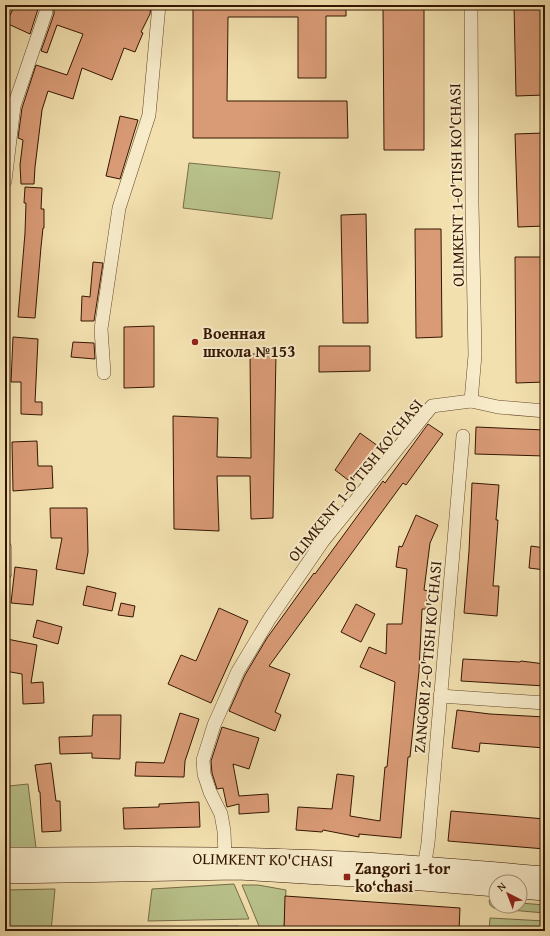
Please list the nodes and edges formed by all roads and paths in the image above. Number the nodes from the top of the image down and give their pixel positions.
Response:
1 (159, 5) edge
2 (471, 5) edge
3 (46, 12) dead end
4 (5, 181) edge
5 (104, 373) dead end
6 (471, 401) junction
7 (545, 410) edge
8 (463, 436) dead end
9 (5, 548) edge
10 (5, 573) edge
11 (440, 696) junction
12 (545, 703) edge
13 (5, 857) edge
14 (225, 857) junction
15 (424, 873) junction
16 (5, 874) edge
17 (545, 876) edge
18 (488, 885) edge
19 (528, 890) edge
20 (545, 891) edge

1 - 5 street
2 - 6 street, OLIMKENT 1-O'TISH KO'CHASI
3 - 4 street
6 - 7 street
6 - 14 street, OLIMKENT 1-O'TISH KO'CHASI
8 - 11 street, ZANGORI 2-O'TISH KO'CHASI
9 - 10 street
11 - 12 street
11 - 15 street, ZANGORI 2-O'TISH KO'CHASI
13 - 14 main road, OLIMKENT KO'CHASI
14 - 15 main road, OLIMKENT KO'CHASI
15 - 16 main road, OLIMKENT KO'CHASI
15 - 17 main road, OLIMKENT KO'CHASI
15 - 18 main road, OLIMKENT KO'CHASI
19 - 20 main road

